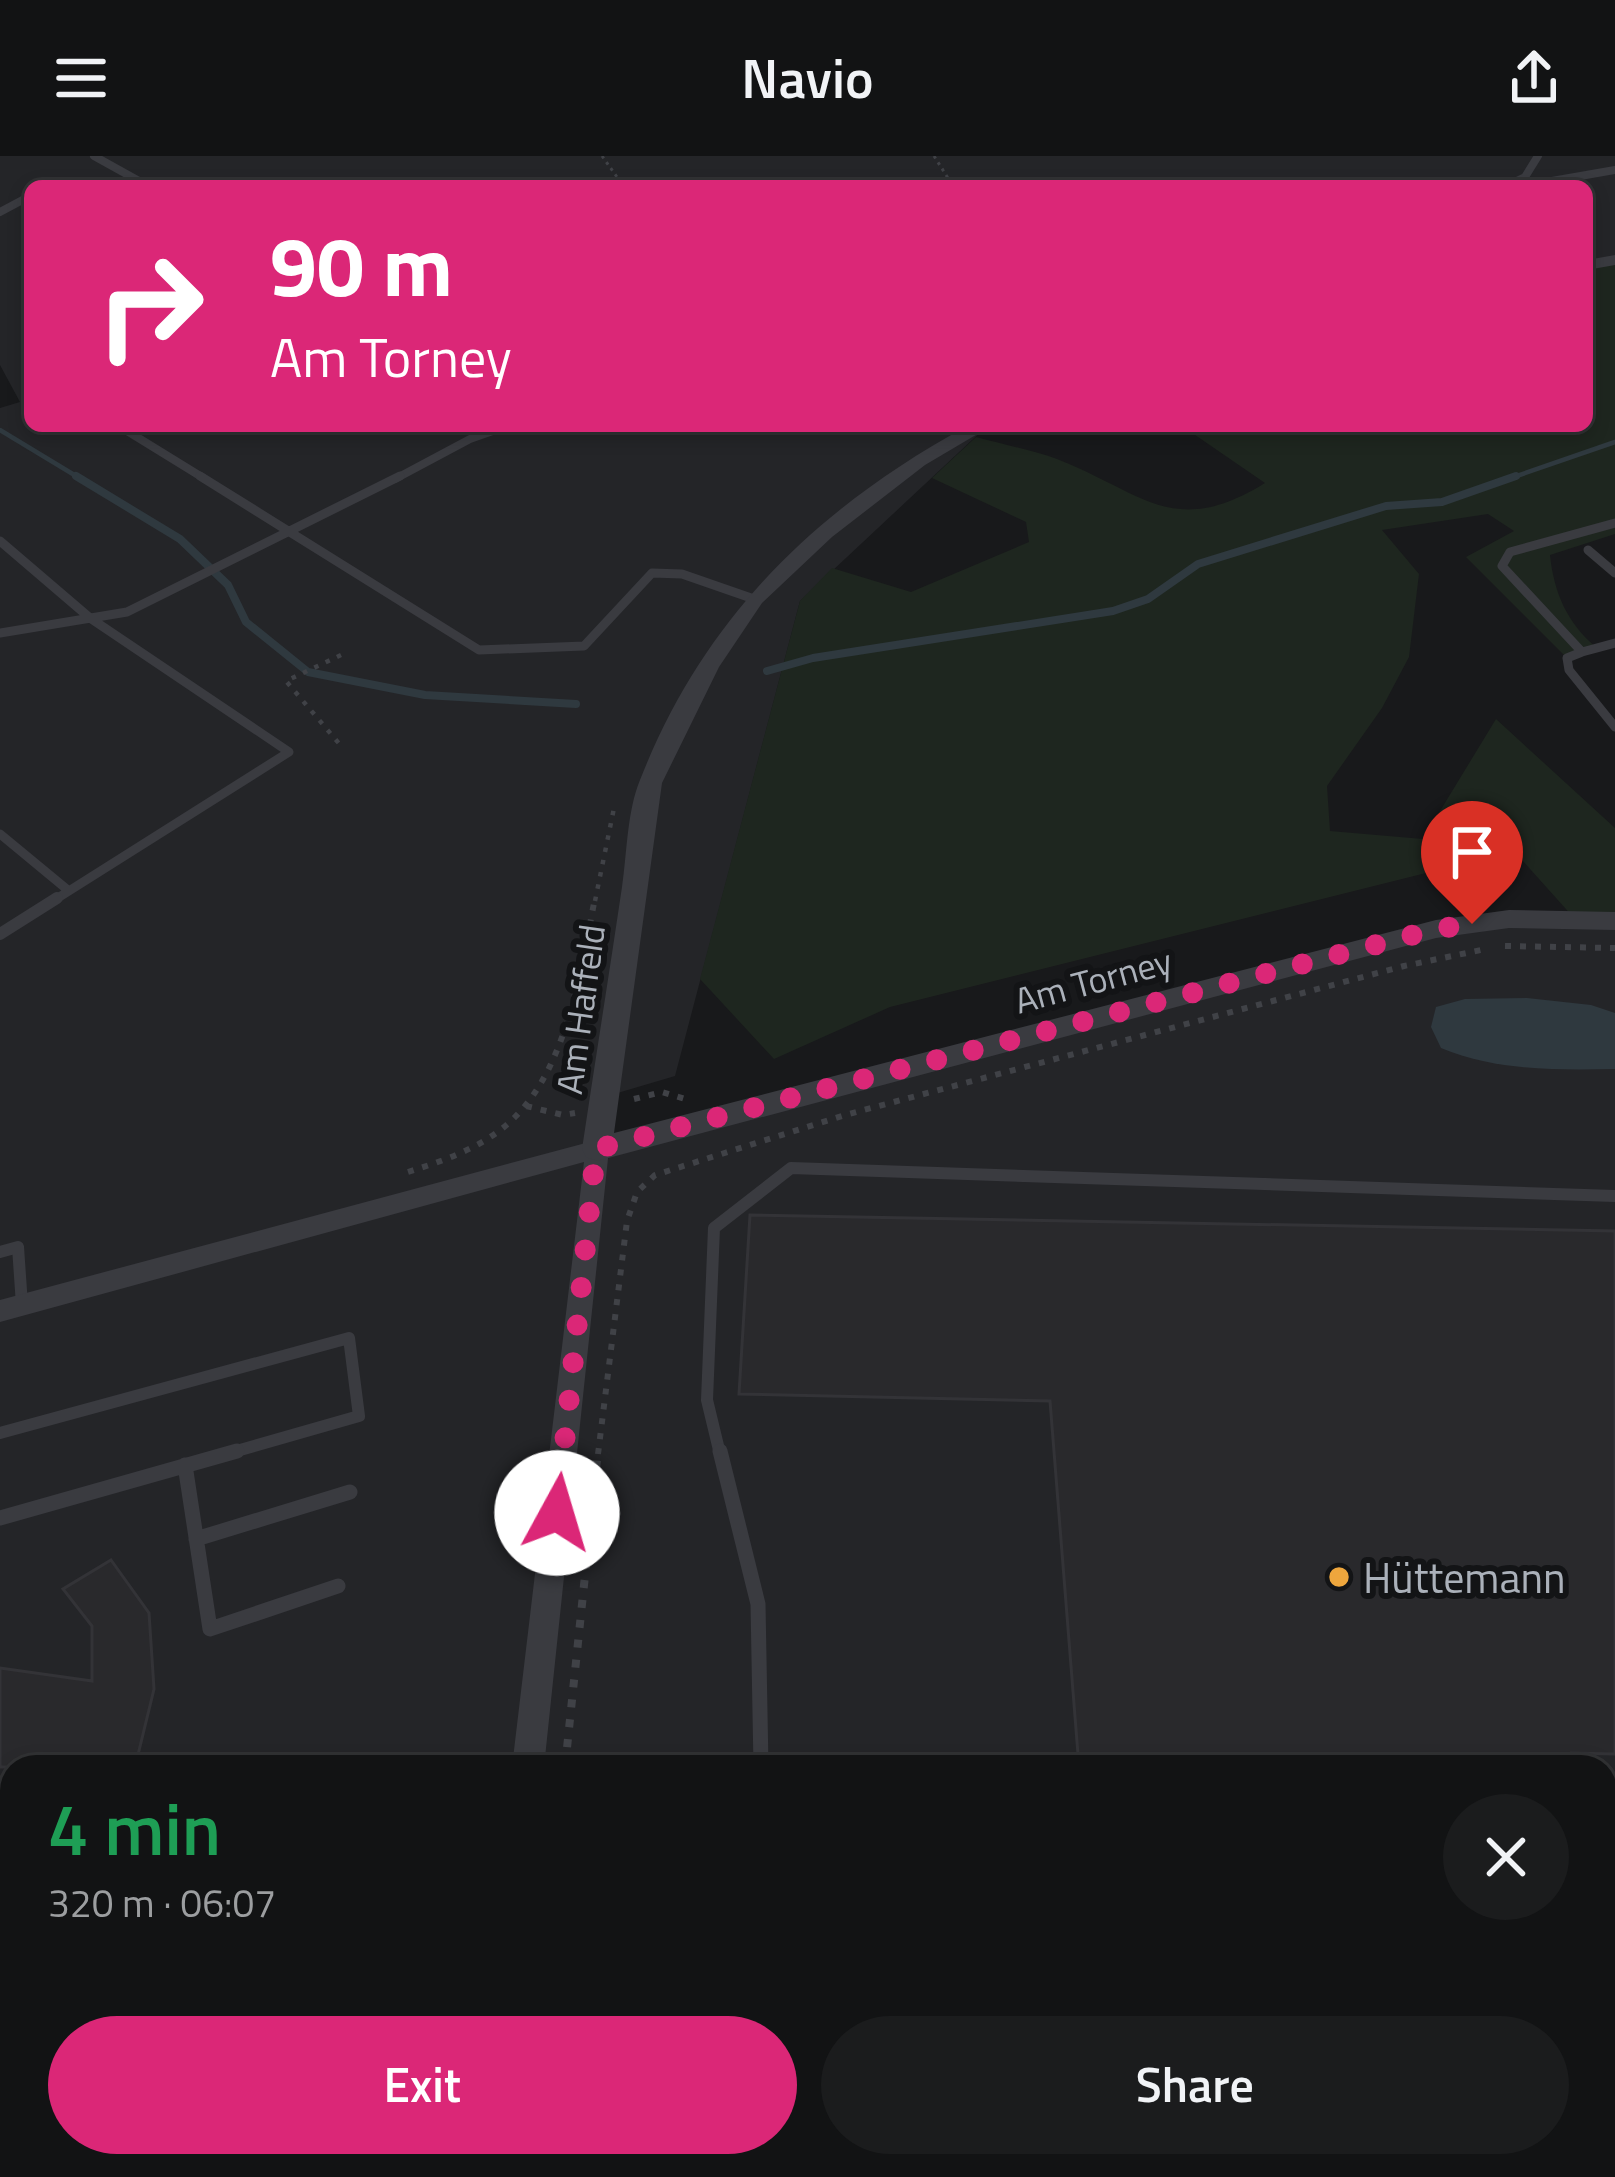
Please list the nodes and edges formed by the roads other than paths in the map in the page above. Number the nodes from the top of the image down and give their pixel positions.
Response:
1 (94, 156) edge
2 (1538, 156) edge
3 (1615, 170) edge
4 (137, 180) edge
5 (1519, 180) edge
6 (1558, 180) edge
7 (129, 432) edge
8 (489, 432) edge
9 (970, 432) edge
10 (1615, 523) edge
11 (292, 534) junction
12 (0, 541) edge
13 (1588, 550) dead end
14 (1615, 573) edge
15 (754, 599) junction
16 (90, 618) junction
17 (0, 633) edge
18 (1615, 644) edge
19 (1582, 652) junction
20 (1615, 728) edge
21 (0, 834) edge
22 (69, 891) junction
23 (1615, 921) edge
24 (0, 934) edge
25 (596, 1149) junction
26 (1615, 1196) edge
27 (0, 1252) edge
28 (11, 1308) edge
29 (0, 1433) edge
30 (185, 1465) junction
31 (350, 1492) dead end
32 (0, 1518) edge
33 (196, 1539) junction
34 (338, 1586) dead end
35 (529, 1755) edge
36 (761, 1755) edge

1 - 4 lane
2 - 5 lane
3 - 6 lane
7 - 11 lane
8 - 11 lane
9 - 15 street, Am Haffeld
10 - 19 lane
11 - 15 lane
11 - 16 lane
12 - 16 lane
13 - 14 lane
15 - 25 street, Am Haffeld
16 - 17 lane
16 - 22 lane
18 - 19 lane
19 - 20 lane
21 - 22 lane
22 - 24 lane
23 - 25 street, Am Torney
25 - 28 street, Am Haffeld
25 - 35 street
26 - 36 lane
27 - 28 lane, Am Haffeld
29 - 30 lane
30 - 32 lane
30 - 33 lane
31 - 33 lane
33 - 34 lane

